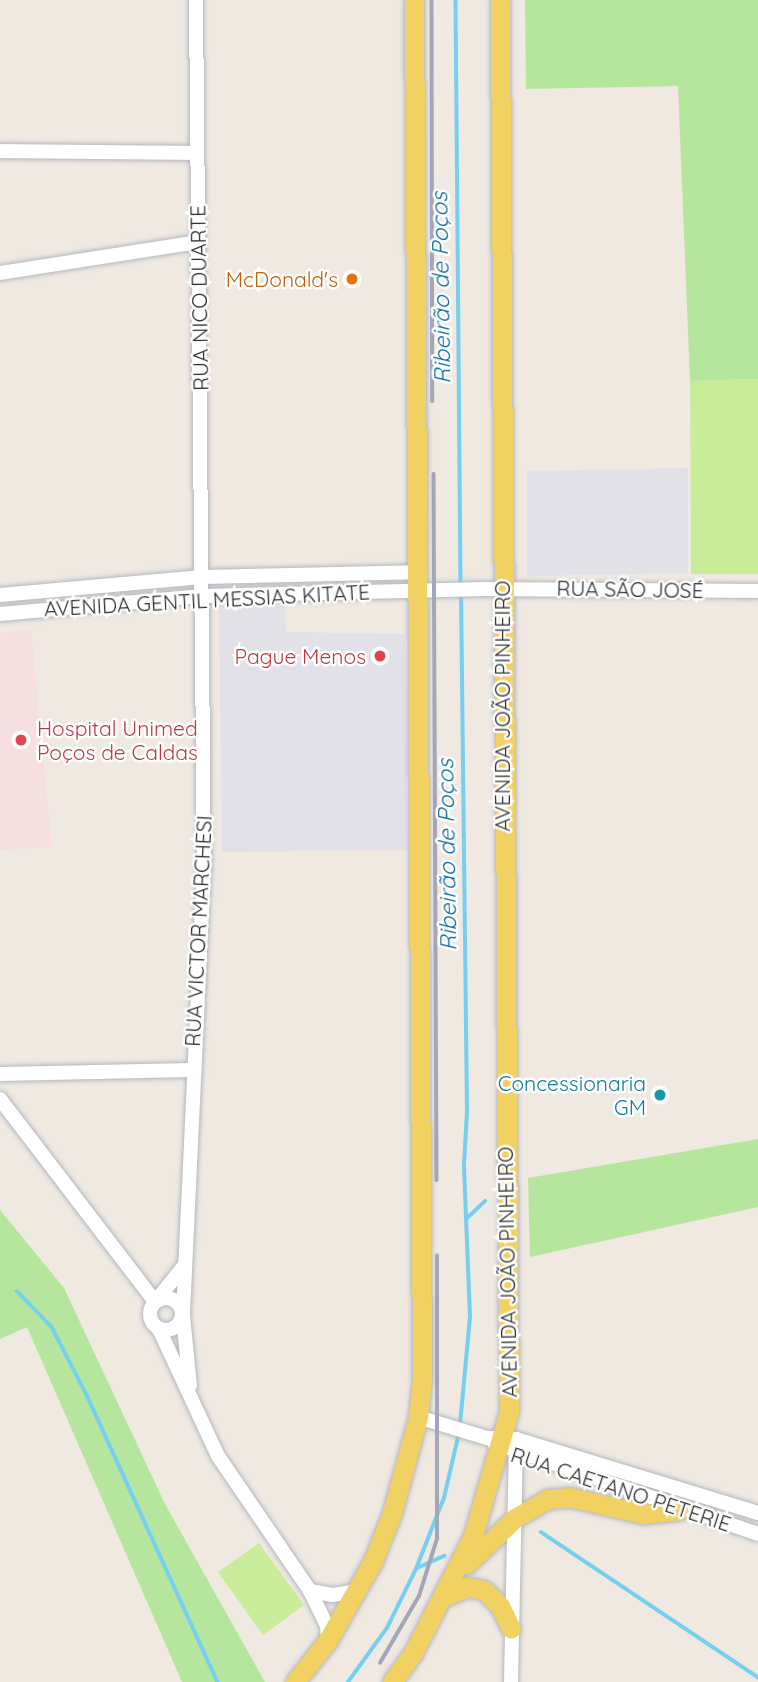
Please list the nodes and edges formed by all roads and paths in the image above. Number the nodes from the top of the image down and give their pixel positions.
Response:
1 (196, 0) edge
2 (414, 0) edge
3 (500, 0) edge
4 (0, 151) edge
5 (195, 153) junction
6 (197, 242) junction
7 (0, 273) edge
8 (202, 577) junction
9 (415, 581) junction
10 (494, 589) junction
11 (39, 591) junction
12 (758, 591) edge
13 (0, 596) edge
14 (203, 596) junction
15 (41, 608) junction
16 (0, 614) edge
17 (191, 1070) junction
18 (0, 1074) edge
19 (0, 1099) edge
20 (184, 1266) junction
21 (140, 1284) junction
22 (166, 1284) junction
23 (155, 1302) junction
24 (183, 1314) junction
25 (159, 1329) junction
26 (193, 1397) junction
27 (418, 1417) junction
28 (500, 1442) junction
29 (679, 1510) junction
30 (758, 1513) edge
31 (515, 1518) junction
32 (758, 1534) edge
33 (310, 1591) junction
34 (359, 1591) junction
35 (444, 1595) junction
36 (511, 1629) junction
37 (328, 1640) junction
38 (295, 1682) edge
39 (392, 1682) edge
40 (511, 1682) edge

1 - 5 street, RUA NICO DUARTE
2 - 9 main road
3 - 10 main road, AVENIDA JOÃO PINHEIRO
4 - 5 street
5 - 6 street, RUA NICO DUARTE
6 - 7 street
6 - 8 street, RUA NICO DUARTE
8 - 9 street, AVENIDA GENTIL MESSIAS KITATE
8 - 11 street, AVENIDA GENTIL MESSIAS KITATE
8 - 14 street, RUA NICO DUARTE
9 - 10 street, RUA SÃO JOSÉ
9 - 14 street, AVENIDA GENTIL MESSIAS KITATE
9 - 27 main road
10 - 12 street, RUA SÃO JOSÉ
10 - 28 main road, AVENIDA JOÃO PINHEIRO
11 - 13 street, AVENIDA GENTIL MESSIAS KITATE
11 - 15 street
14 - 15 street, AVENIDA GENTIL MESSIAS KITATE
14 - 17 street, RUA VICTOR MARCHESI
15 - 16 street, AVENIDA GENTIL MESSIAS KITATE
17 - 18 street
17 - 20 street, RUA VICTOR MARCHESI
19 - 21 street
20 - 22 street
20 - 24 street, RUA VICTOR MARCHESI
21 - 22 street
21 - 23 street
22 - 23 street
23 - 24 street
23 - 25 street
24 - 25 street
24 - 26 street, RUA VICTOR MARCHESI
25 - 26 street
26 - 33 street
27 - 28 street, RUA CAETANO PETERIE
27 - 34 main road
28 - 29 street, RUA CAETANO PETERIE
28 - 30 street, RUA CAETANO PETERIE
28 - 31 street, AVENIDA JOÃO PINHEIRO
28 - 35 main road
29 - 31 main road
29 - 32 street, RUA CAETANO PETERIE
31 - 35 main road
31 - 36 street, AVENIDA JOÃO PINHEIRO
33 - 34 street
33 - 37 street
34 - 37 main road
35 - 36 main road
35 - 39 main road
36 - 40 street, AVENIDA JOÃO PINHEIRO
37 - 38 main road

